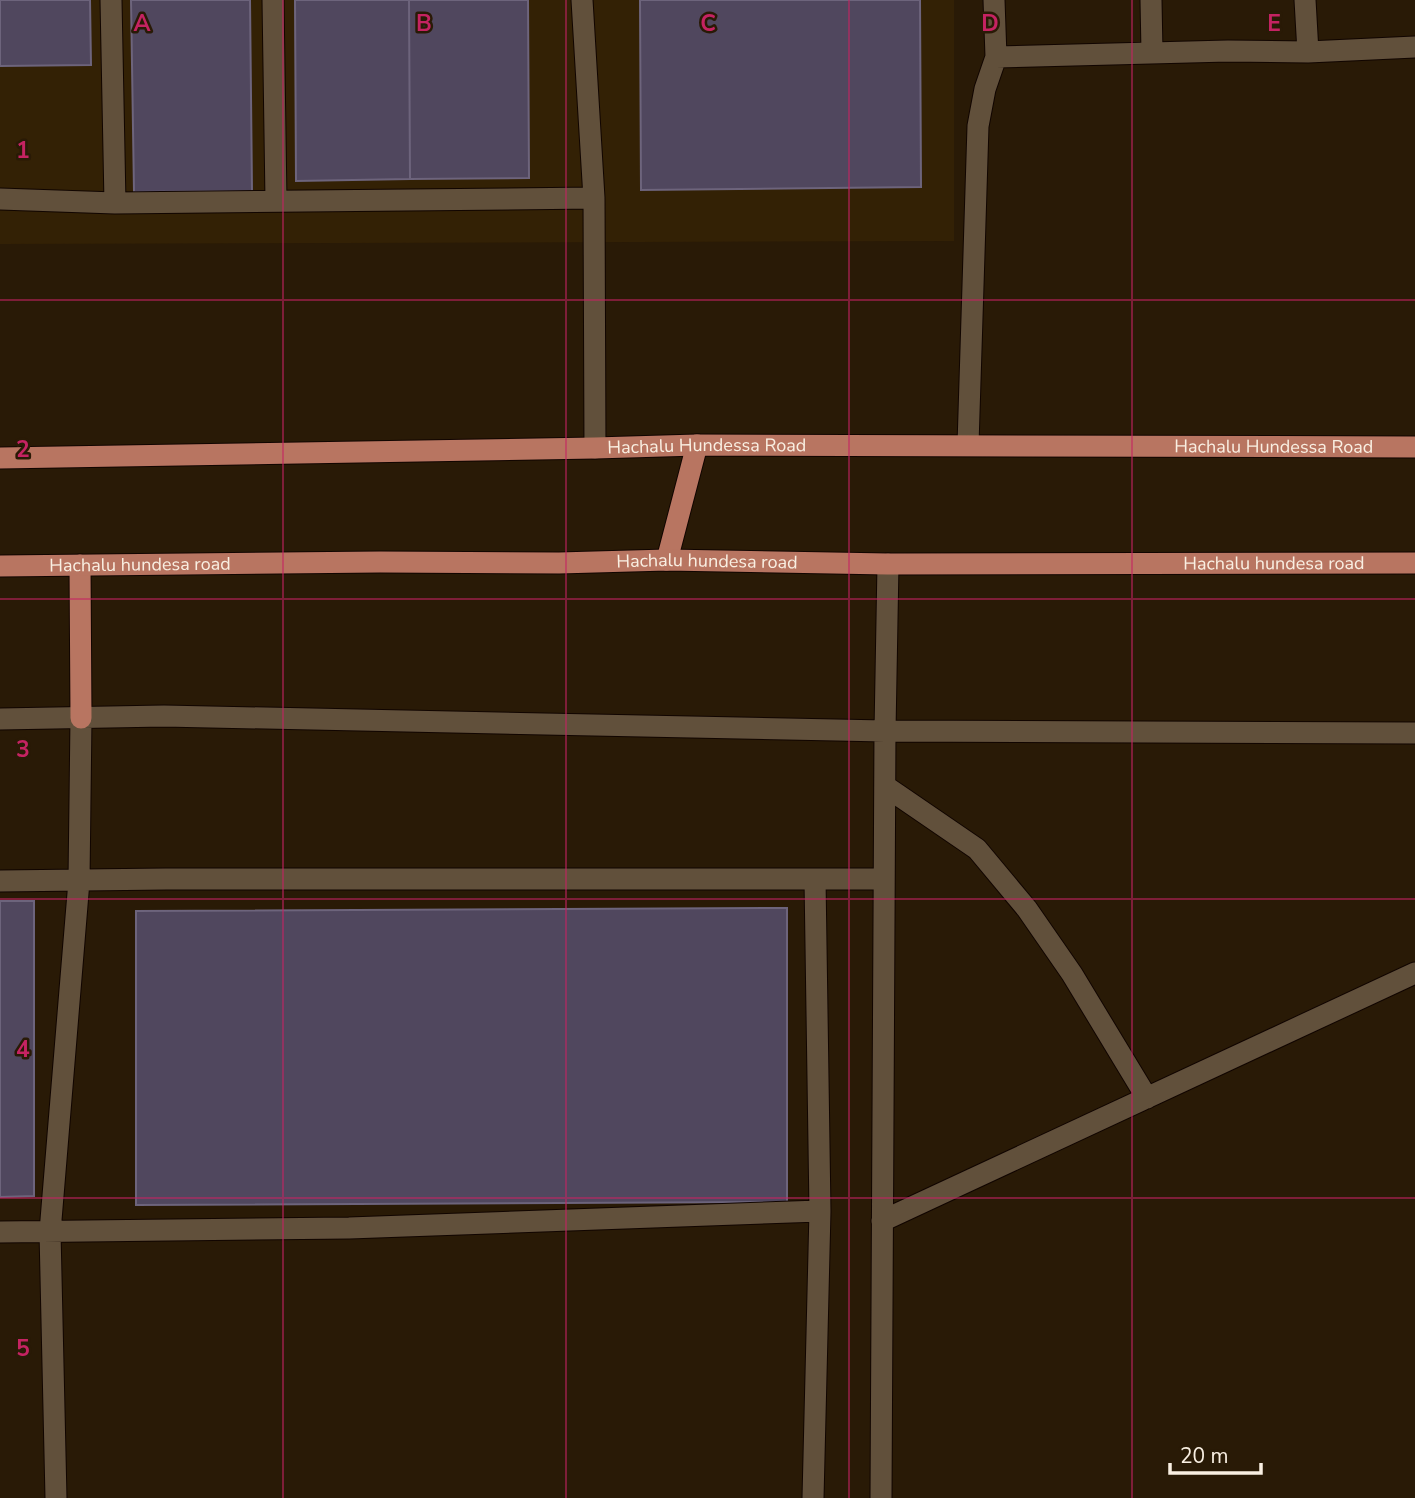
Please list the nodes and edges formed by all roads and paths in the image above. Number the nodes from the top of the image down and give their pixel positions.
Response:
1 (111, 0) edge
2 (273, 0) edge
3 (582, 0) edge
4 (994, 0) edge
5 (1151, 0) edge
6 (1305, 0) edge
7 (1415, 47) edge
8 (1152, 52) junction
9 (1308, 52) junction
10 (996, 57) junction
11 (594, 198) junction
12 (0, 200) edge
13 (276, 201) junction
14 (115, 204) junction
15 (697, 444) junction
16 (968, 445) junction
17 (1415, 447) edge
18 (595, 448) junction
19 (0, 458) edge
20 (667, 560) junction
21 (1415, 563) edge
22 (888, 564) junction
23 (80, 565) junction
24 (0, 566) edge
25 (81, 718) junction
26 (0, 719) edge
27 (885, 731) junction
28 (1415, 733) edge
29 (885, 786) junction
30 (815, 879) junction
31 (884, 879) junction
32 (0, 881) edge
33 (79, 881) junction
34 (1415, 973) edge
35 (1147, 1098) junction
36 (820, 1211) junction
37 (882, 1221) junction
38 (0, 1232) edge
39 (50, 1232) junction
40 (56, 1498) edge
41 (813, 1498) edge
42 (881, 1498) edge

1 - 14 street
2 - 13 street
3 - 11 street
4 - 10 street
5 - 8 street
6 - 9 street
7 - 9 street
8 - 9 street
8 - 10 street
10 - 16 street
11 - 13 street
11 - 18 street
12 - 14 street
13 - 14 street
15 - 16 main road, Hachalu Hundessa Road
15 - 18 main road, Hachalu Hundessa Road
15 - 20 main road
16 - 17 main road, Hachalu Hundessa Road
18 - 19 main road, Hachalu Hundessa Road
20 - 22 main road, Hachalu hundesa road
20 - 23 main road, Hachalu hundesa road
21 - 22 main road, Hachalu hundesa road
22 - 27 street
23 - 24 main road, Hachalu hundesa road
23 - 25 main road
25 - 26 street
25 - 27 street
25 - 33 street
27 - 28 street
27 - 29 street
29 - 31 street
29 - 35 street
30 - 31 street
30 - 33 street
30 - 36 street
31 - 37 street
32 - 33 street
33 - 39 street
34 - 35 street
35 - 37 street
36 - 39 street
36 - 41 street
37 - 42 street
38 - 39 street
39 - 40 street

